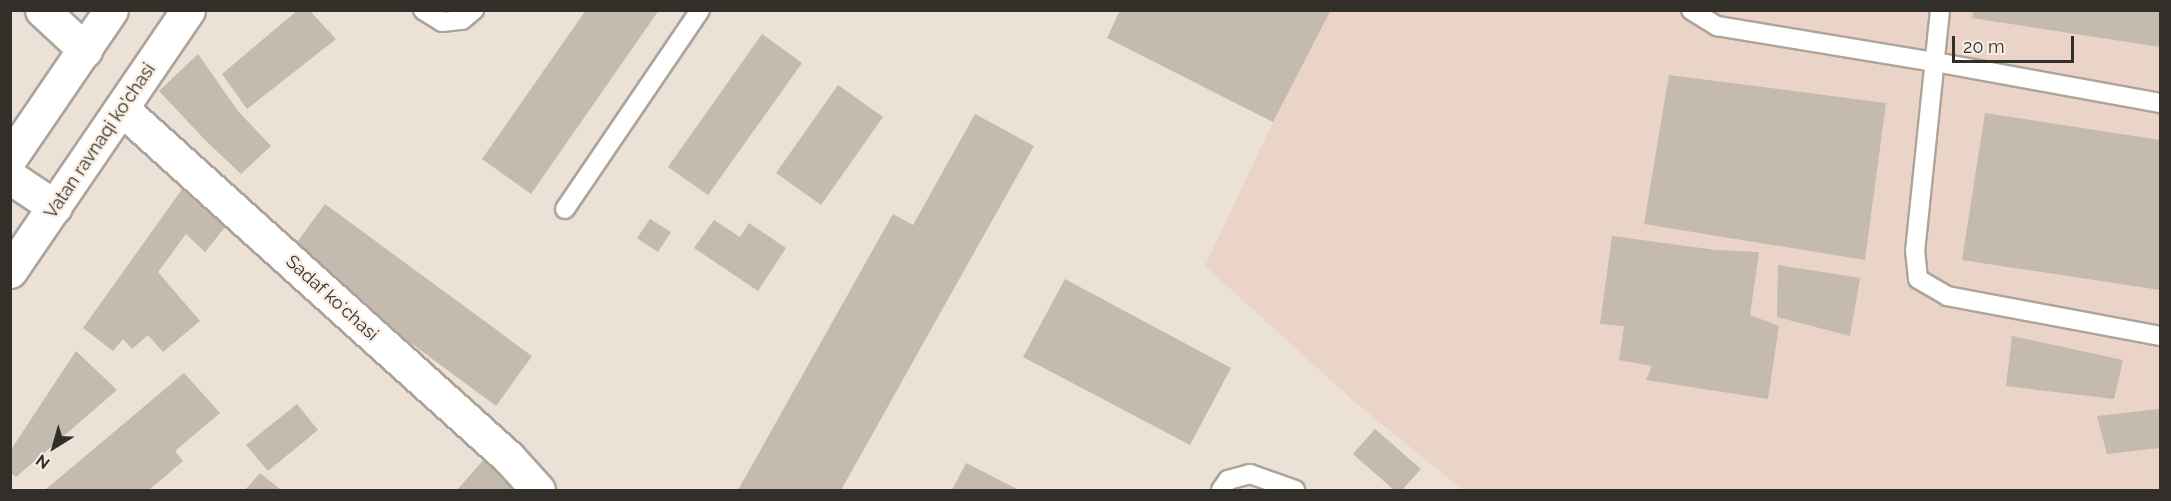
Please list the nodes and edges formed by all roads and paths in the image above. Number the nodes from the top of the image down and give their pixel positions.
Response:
1 (42, 10) edge
2 (111, 10) edge
3 (188, 10) edge
4 (423, 10) edge
5 (474, 10) edge
6 (700, 10) edge
7 (1691, 10) edge
8 (1940, 10) edge
9 (85, 50) junction
10 (1935, 62) junction
11 (2160, 103) edge
12 (122, 109) junction
13 (10, 158) edge
14 (10, 177) edge
15 (55, 207) junction
16 (564, 209) dead end
17 (10, 271) edge
18 (2160, 336) edge
19 (538, 490) edge
20 (1221, 490) edge
21 (1295, 490) edge

1 - 9 street
2 - 9 street
3 - 12 street, Vatan ravnaqi ko'chasi
4 - 5 lane
6 - 16 lane
7 - 10 lane
8 - 10 lane
9 - 13 street
10 - 11 lane
10 - 18 lane
12 - 15 street, Vatan ravnaqi ko'chasi
12 - 19 street, Sadaf koʻchasi
14 - 15 street
15 - 17 street, Vatan ravnaqi ko'chasi
20 - 21 lane

